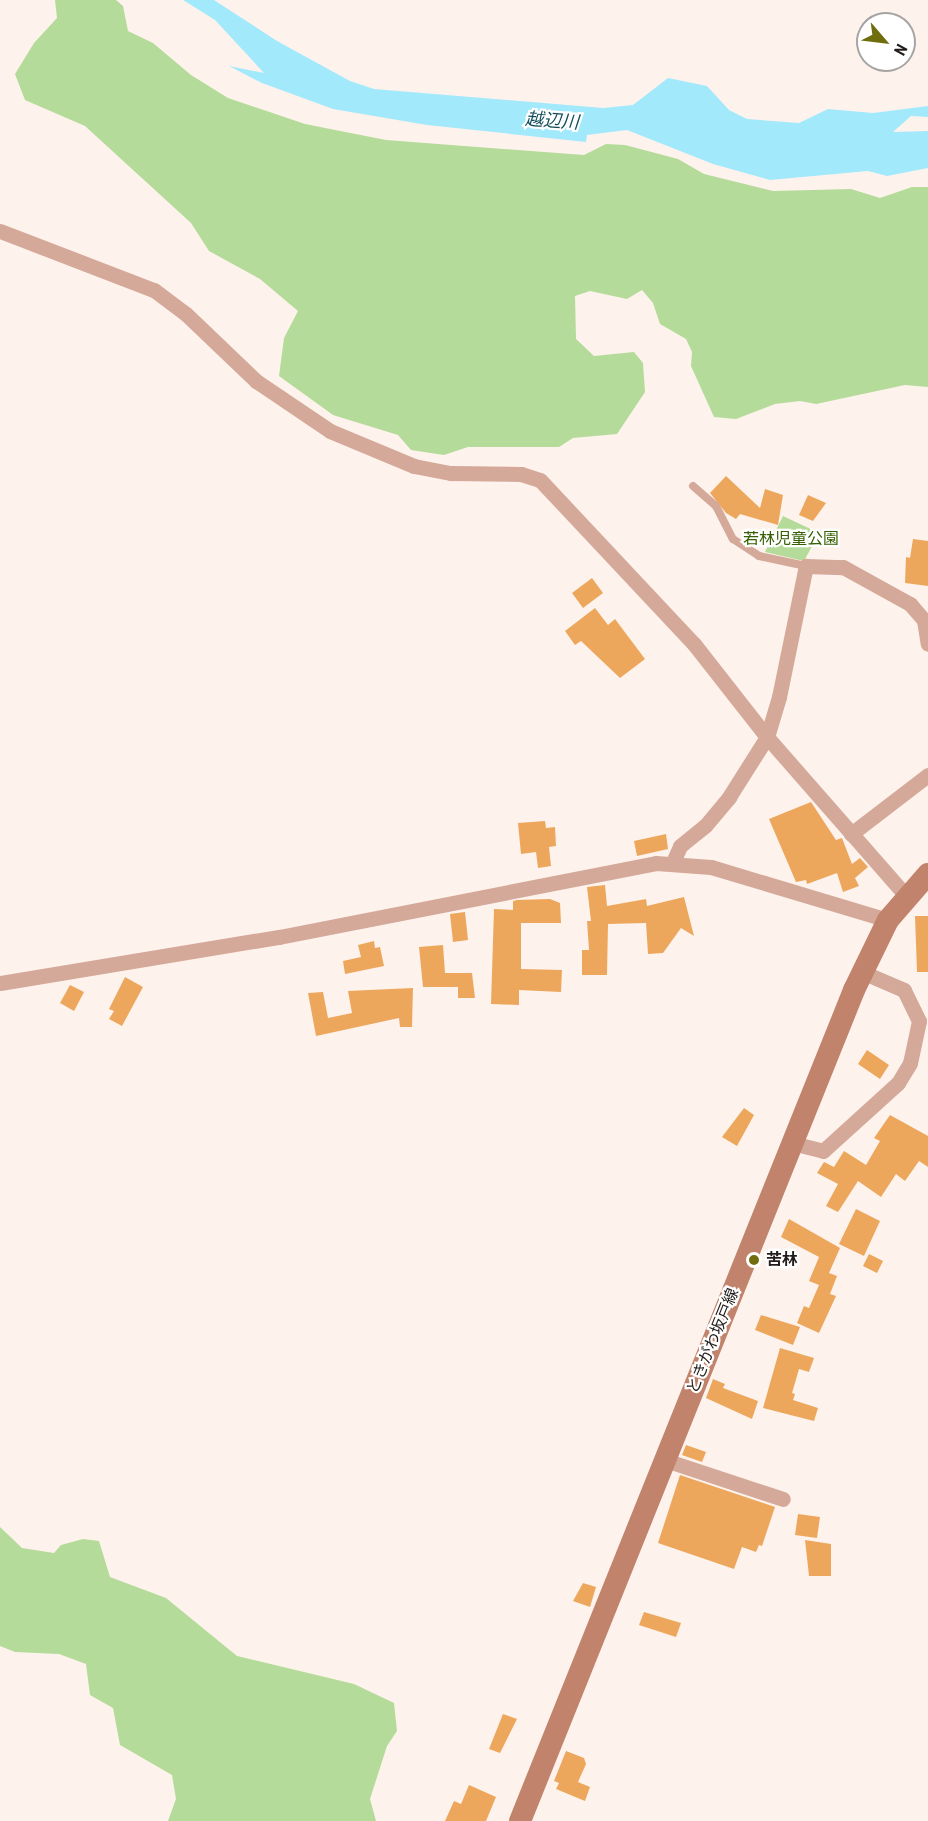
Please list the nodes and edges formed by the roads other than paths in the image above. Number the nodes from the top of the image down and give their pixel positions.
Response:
1 (0, 231) edge
2 (693, 486) dead end
3 (806, 566) junction
4 (928, 644) edge
5 (767, 737) junction
6 (928, 775) edge
7 (851, 834) junction
8 (673, 862) junction
9 (928, 874) edge
10 (906, 896) junction
11 (888, 920) junction
12 (862, 972) junction
13 (0, 983) edge
14 (792, 1143) junction
15 (665, 1460) junction
16 (783, 1499) dead end
17 (520, 1821) edge

1 - 5 street
2 - 3 lane
3 - 4 street
3 - 5 street
5 - 7 street
5 - 8 street
6 - 7 street
7 - 10 street
8 - 11 street
8 - 13 street
9 - 10 main road, ときがわ坂戸線
10 - 11 main road, ときがわ坂戸線
11 - 12 main road, ときがわ坂戸線
12 - 14 main road, ときがわ坂戸線
12 - 14 street
14 - 15 main road, ときがわ坂戸線
15 - 16 street
15 - 17 main road, ときがわ坂戸線

